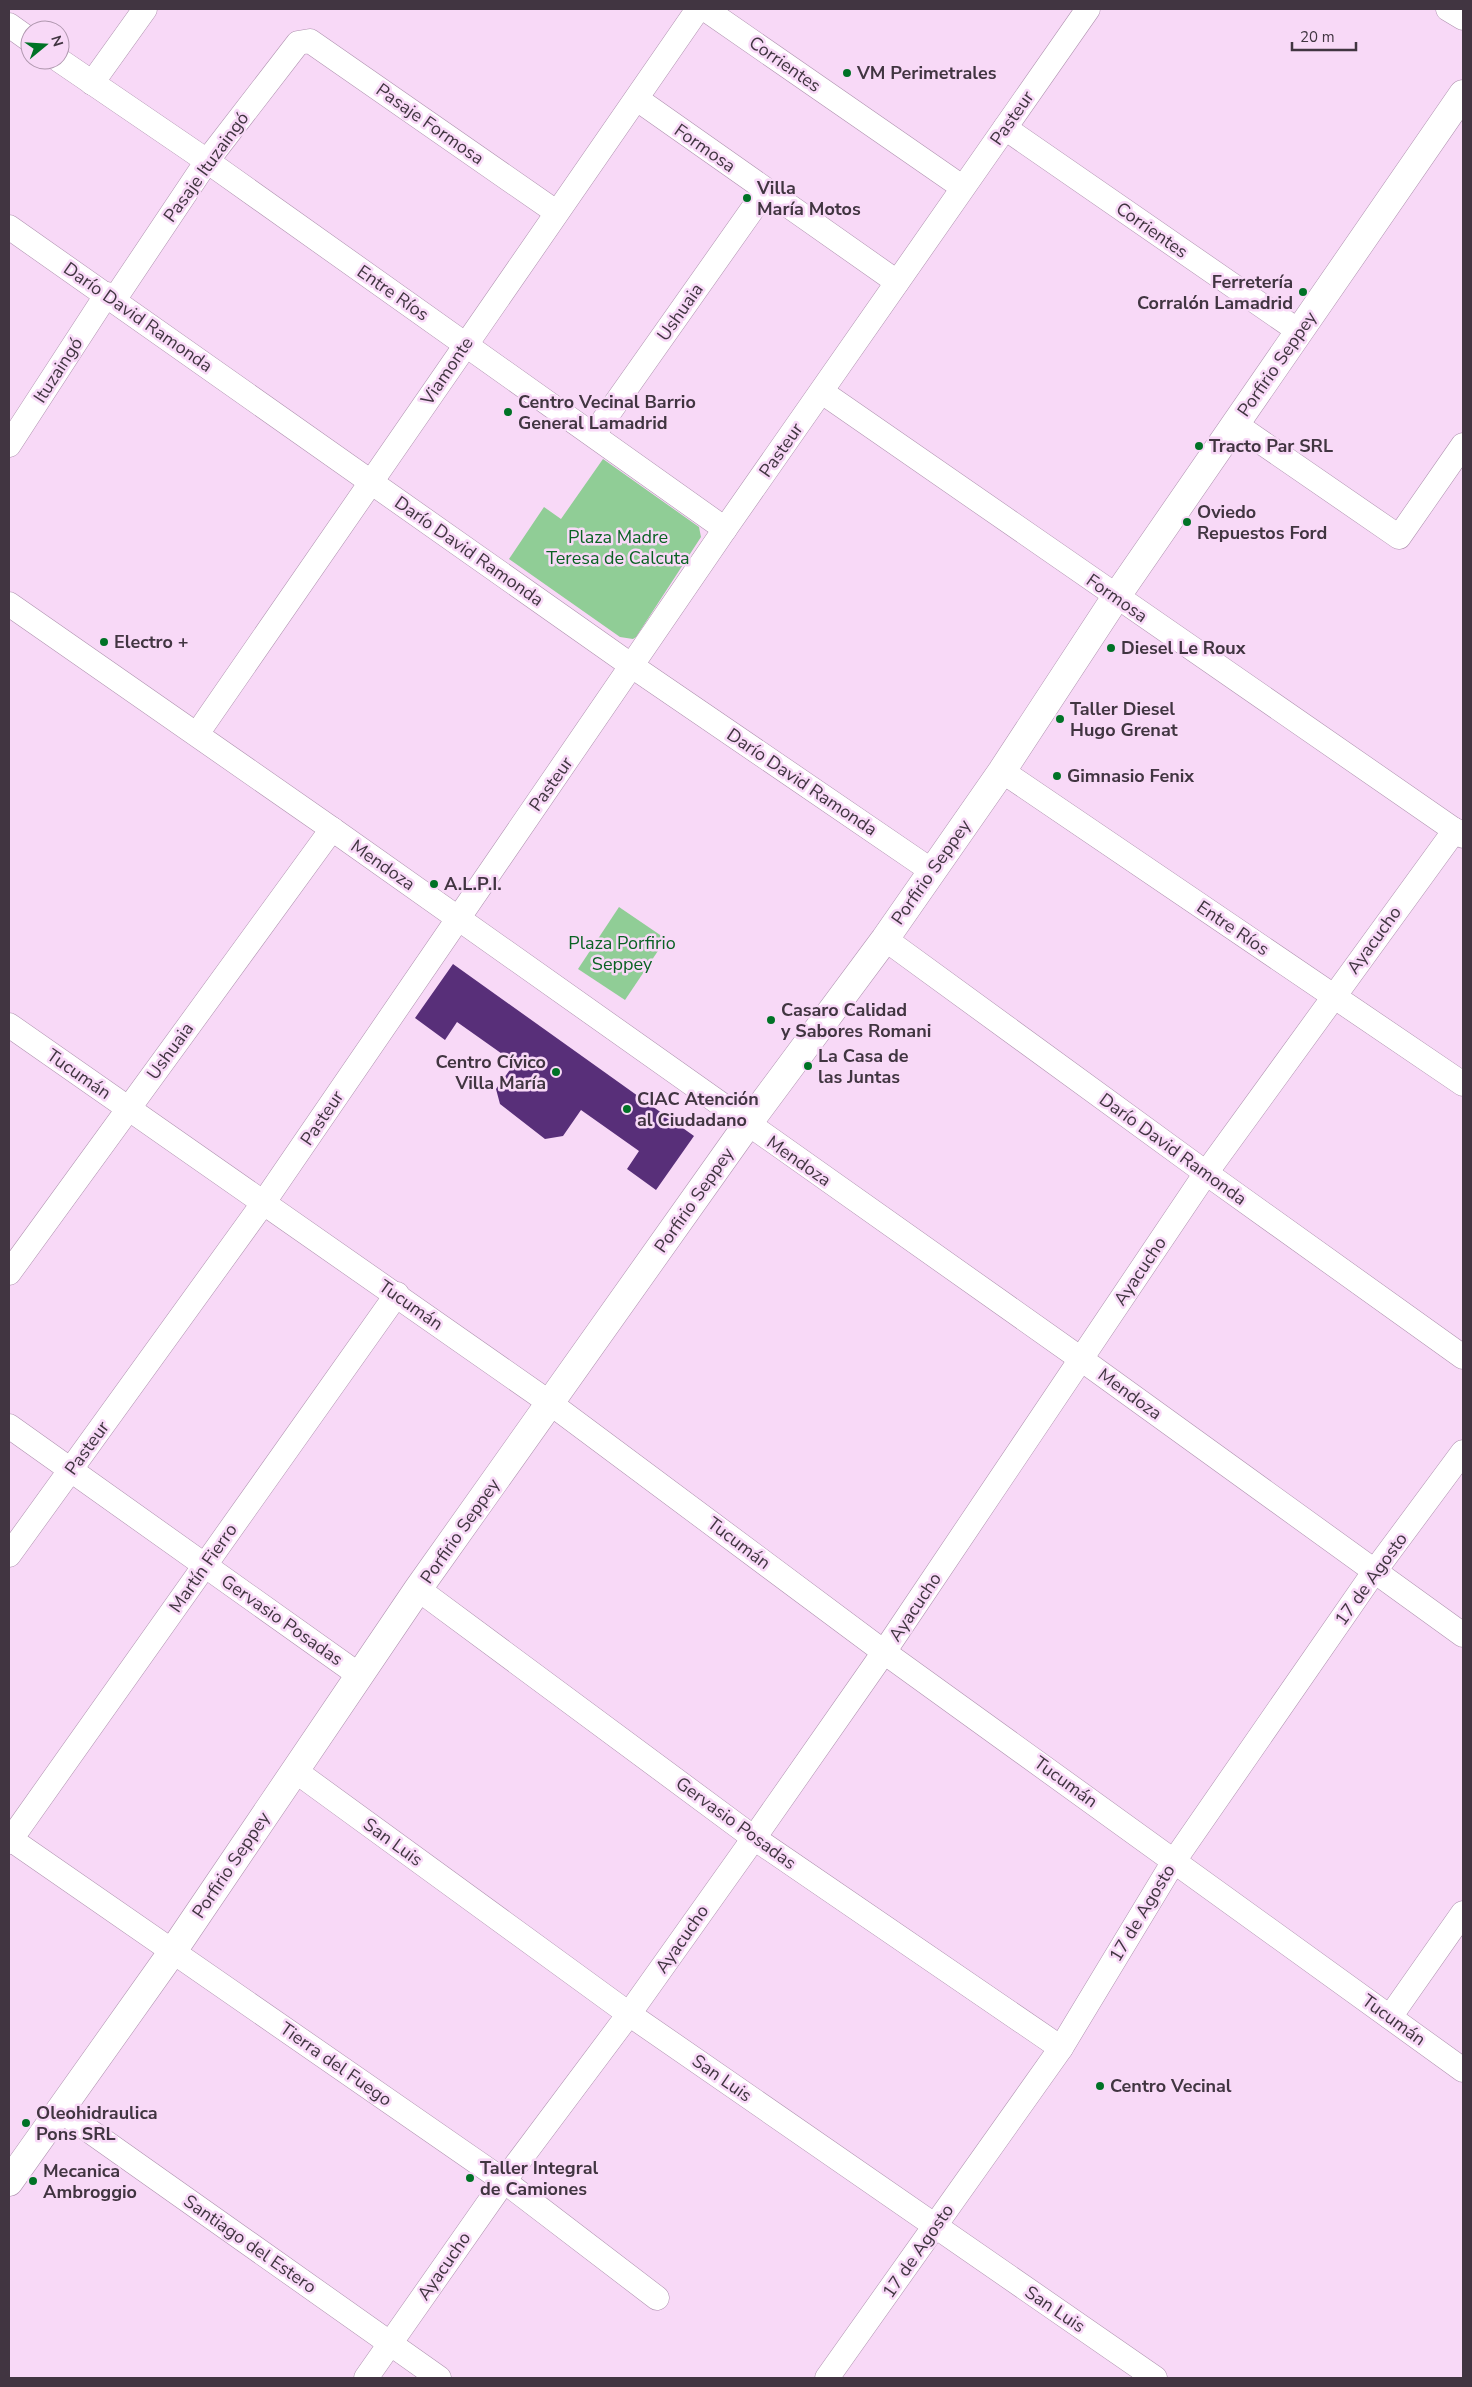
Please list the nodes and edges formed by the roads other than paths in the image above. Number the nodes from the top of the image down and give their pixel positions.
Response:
1 (145, 9) edge
2 (698, 9) edge
3 (705, 9) edge
4 (1088, 9) edge
5 (1448, 9) edge
6 (1463, 18) edge
7 (9, 25) edge
8 (20, 33) edge
9 (303, 41) joint
10 (70, 68) edge
11 (92, 83) junction
12 (1463, 94) edge
13 (636, 99) junction
14 (1005, 128) junction
15 (207, 162) junction
16 (962, 187) junction
17 (766, 190) junction
18 (556, 212) junction
19 (9, 227) edge
20 (897, 282) junction
21 (110, 297) junction
22 (1300, 332) junction
23 (465, 344) junction
24 (822, 392) junction
25 (1235, 424) junction
26 (594, 434) junction
27 (1463, 445) edge
28 (9, 446) edge
29 (372, 483) junction
30 (726, 528) junction
31 (1116, 597) junction
32 (9, 604) edge
33 (632, 666) junction
34 (197, 734) junction
35 (1002, 771) junction
36 (332, 829) junction
37 (1459, 833) edge
38 (932, 871) junction
39 (458, 918) junction
40 (885, 939) junction
41 (1334, 996) junction
42 (9, 1025) edge
43 (1463, 1084) edge
44 (129, 1108) junction
45 (747, 1125) junction
46 (1206, 1173) junction
47 (264, 1202) junction
48 (9, 1273) edge
49 (396, 1294) junction
50 (1463, 1357) edge
51 (1081, 1359) junction
52 (550, 1403) junction
53 (9, 1426) edge
54 (1463, 1452) edge
55 (71, 1470) junction
56 (9, 1555) edge
57 (205, 1565) junction
58 (1374, 1572) junction
59 (418, 1589) junction
60 (1463, 1635) edge
61 (884, 1652) junction
62 (359, 1675) junction
63 (294, 1770) junction
64 (754, 1838) junction
65 (9, 1840) edge
66 (1174, 1861) junction
67 (1463, 1913) edge
68 (173, 1951) junction
69 (629, 2014) junction
70 (1390, 2017) junction
71 (1061, 2048) junction
72 (1463, 2070) edge
73 (60, 2110) junction
74 (504, 2181) junction
75 (9, 2182) edge
76 (935, 2227) junction
77 (657, 2298) dead end
78 (390, 2344) junction
79 (366, 2378) edge
80 (440, 2378) edge
81 (827, 2378) edge
82 (1156, 2378) edge

1 - 11 street
2 - 13 street, Viamonte
3 - 16 street, Corrientes
4 - 14 street, Pasteur
5 - 6 street
7 - 8 street
9 - 15 street, Pasaje Ituzaingó
9 - 18 street, Pasaje Formosa
10 - 11 street, Entre Ríos
11 - 15 street, Entre Ríos
12 - 22 main road, Porfirio Seppey
13 - 17 street, Formosa
13 - 18 street, Viamonte
14 - 16 street, Pasteur
14 - 22 street, Corrientes
15 - 21 street, Pasaje Ituzaingó
15 - 23 street, Entre Ríos
16 - 20 street, Pasteur
17 - 20 street, Formosa
17 - 26 street, Ushuaia
18 - 23 street, Viamonte
19 - 21 street, Darío David Ramonda
20 - 24 street, Pasteur
21 - 28 street, Ituzaingó
21 - 29 street, Darío David Ramonda
22 - 25 main road, Porfirio Seppey
23 - 26 street, Entre Ríos
23 - 29 street, Viamonte
24 - 30 street, Pasteur
24 - 31 street, Formosa
25 - 27 street
25 - 31 main road, Porfirio Seppey
26 - 30 street, Entre Ríos
29 - 33 street, Darío David Ramonda
29 - 34 street, Viamonte
30 - 33 street, Pasteur
31 - 35 main road, Porfirio Seppey
31 - 37 street, Formosa
32 - 34 street, Mendoza
33 - 38 street, Darío David Ramonda
33 - 39 street, Pasteur
34 - 36 street, Mendoza
35 - 38 main road, Porfirio Seppey
35 - 41 street, Entre Ríos
36 - 39 street, Mendoza
36 - 44 street, Ushuaia
37 - 41 street, Ayacucho
38 - 40 main road, Porfirio Seppey
39 - 45 street, Mendoza
39 - 47 street, Pasteur
40 - 45 main road, Porfirio Seppey
40 - 46 street, Darío David Ramonda
41 - 43 street, Entre Ríos
41 - 46 street, Ayacucho
42 - 44 street, Tucumán
44 - 47 street, Tucumán
44 - 48 street, Ushuaia
45 - 51 street, Mendoza
45 - 52 main road, Porfirio Seppey
46 - 50 street, Darío David Ramonda
46 - 51 street, Ayacucho
47 - 49 street, Tucumán
47 - 55 street, Pasteur
49 - 52 street, Tucumán
49 - 57 street, Martín Fierro
51 - 58 street, Mendoza
51 - 61 street, Ayacucho
52 - 59 main road, Porfirio Seppey
52 - 61 street, Tucumán
53 - 55 street, Gervasio Posadas
54 - 58 street, 17 de Agosto
55 - 56 street, Pasteur
55 - 57 street, Gervasio Posadas
57 - 62 street, Gervasio Posadas
57 - 65 street, Martín Fierro
58 - 60 street, Mendoza
58 - 66 street, 17 de Agosto
59 - 62 main road, Porfirio Seppey
59 - 64 street, Gervasio Posadas
61 - 64 street, Ayacucho
61 - 66 street, Tucumán
62 - 63 main road, Porfirio Seppey
63 - 68 main road, Porfirio Seppey
63 - 69 street, San Luis
64 - 69 street, Ayacucho
64 - 71 street, Gervasio Posadas
65 - 68 street, Tierra del Fuego
66 - 70 street, Tucumán
66 - 71 street, 17 de Agosto
67 - 70 street
68 - 73 main road, Porfirio Seppey
68 - 74 street, Tierra del Fuego
69 - 74 street, Ayacucho
69 - 76 street, San Luis
70 - 72 street, Tucumán
71 - 76 street, 17 de Agosto
73 - 75 main road, Porfirio Seppey
73 - 78 street, Santiago del Estero
74 - 77 street, Tierra del Fuego
74 - 78 street, Ayacucho
76 - 81 street, 17 de Agosto
76 - 82 street, San Luis
78 - 79 street, Ayacucho
78 - 80 street, Santiago del Estero

